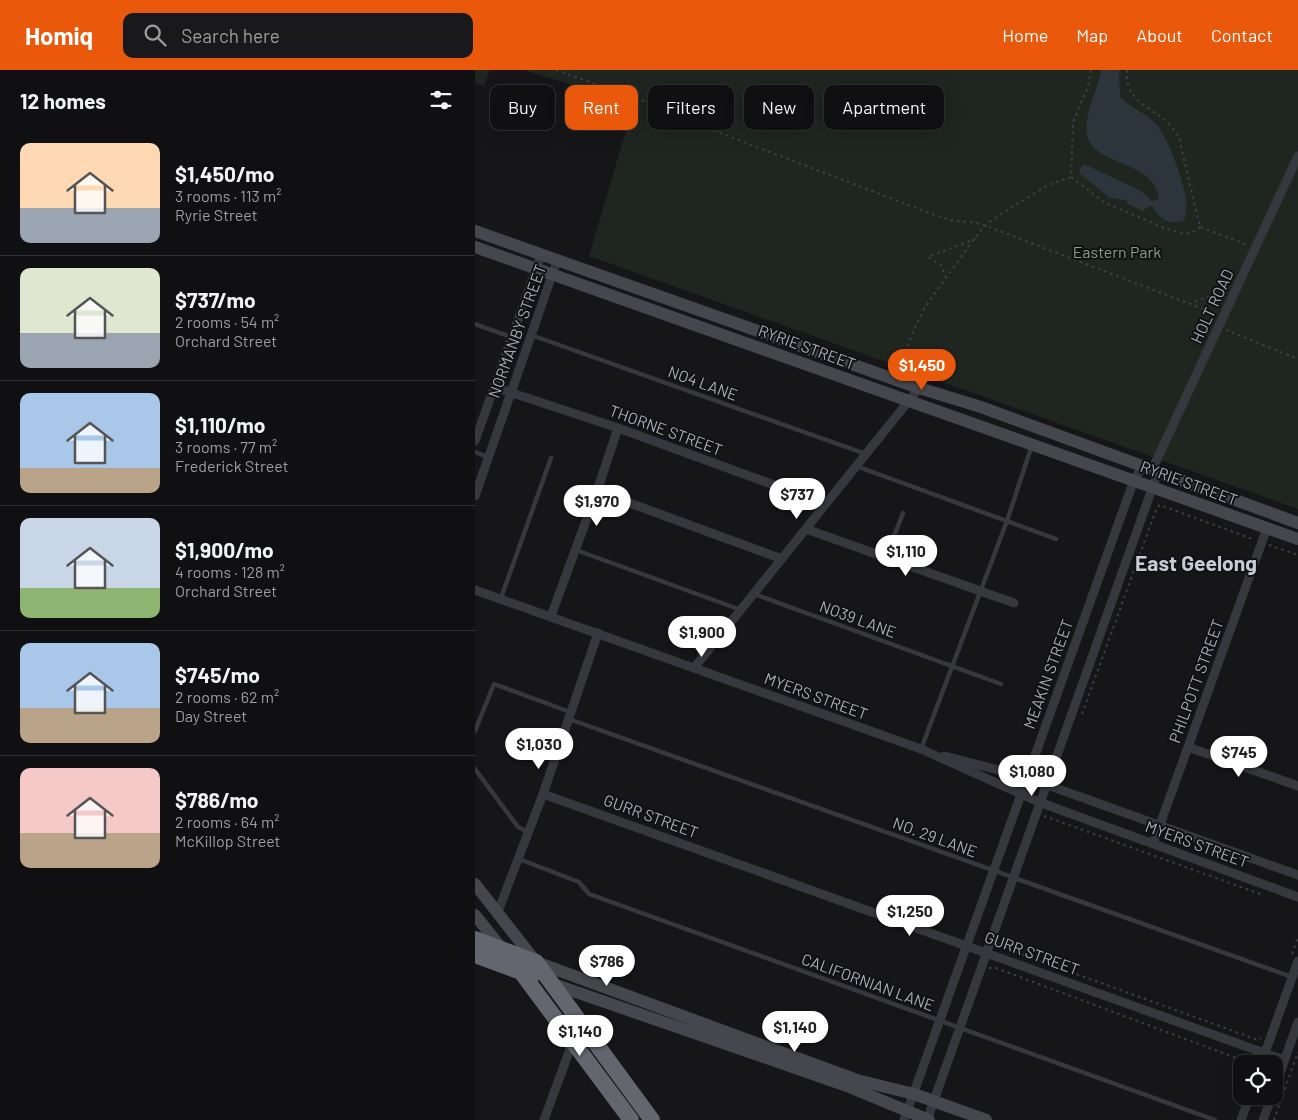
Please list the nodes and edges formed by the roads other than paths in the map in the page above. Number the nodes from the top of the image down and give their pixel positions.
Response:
1 (1298, 156) edge
2 (475, 232) edge
3 (475, 247) edge
4 (541, 255) junction
5 (557, 261) junction
6 (536, 269) junction
7 (553, 275) junction
8 (475, 324) edge
9 (531, 335) junction
10 (512, 337) junction
11 (494, 387) junction
12 (919, 388) junction
13 (510, 393) junction
14 (909, 401) junction
15 (617, 428) junction
16 (475, 441) edge
17 (1033, 443) junction
18 (475, 452) edge
19 (866, 454) junction
20 (488, 457) junction
21 (551, 458) dead end
22 (856, 466) junction
23 (1151, 469) junction
24 (1134, 480) junction
25 (1153, 488) junction
26 (597, 492) junction
27 (475, 496) edge
28 (826, 504) junction
29 (903, 512) dead end
30 (1007, 521) junction
31 (1298, 523) edge
32 (1267, 528) junction
33 (806, 529) junction
34 (1056, 539) dead end
35 (1298, 539) edge
36 (576, 550) junction
37 (782, 558) junction
38 (886, 558) junction
39 (475, 590) edge
40 (980, 591) junction
41 (754, 594) junction
42 (501, 598) junction
43 (1015, 603) dead end
44 (741, 610) junction
45 (551, 616) junction
46 (598, 633) junction
47 (954, 667) junction
48 (694, 668) junction
49 (1001, 684) dead end
50 (571, 716) junction
51 (475, 730) edge
52 (1188, 747) junction
53 (921, 749) junction
54 (475, 769) edge
55 (1025, 777) junction
56 (1046, 784) junction
57 (1298, 786) edge
58 (543, 794) junction
59 (1020, 795) junction
60 (1039, 802) junction
61 (1160, 826) junction
62 (529, 833) junction
63 (1153, 844) junction
64 (519, 859) junction
65 (993, 870) junction
66 (1298, 875) edge
67 (1013, 878) junction
68 (475, 884) edge
69 (1298, 897) edge
70 (497, 914) junction
71 (475, 915) edge
72 (475, 939) edge
73 (967, 945) junction
74 (504, 951) junction
75 (987, 953) junction
76 (475, 955) edge
77 (1298, 961) edge
78 (536, 962) junction
79 (521, 972) junction
80 (1292, 977) junction
81 (553, 984) junction
82 (939, 1021) junction
83 (1298, 1022) edge
84 (960, 1029) junction
85 (571, 1040) junction
86 (1265, 1054) junction
87 (1284, 1060) junction
88 (1283, 1063) edge
89 (563, 1068) junction
90 (593, 1068) junction
91 (914, 1094) junction
92 (934, 1101) junction
93 (1247, 1105) edge
94 (1269, 1105) edge
95 (905, 1116) edge
96 (544, 1120) edge
97 (631, 1120) edge
98 (652, 1120) edge
99 (928, 1120) edge
100 (986, 1120) edge
101 (1215, 1120) edge
102 (1241, 1120) edge
103 (1263, 1120) edge

1 - 23 street, HOLT ROAD
2 - 4 main road, RYRIE STREET
3 - 6 main road, RYRIE STREET
4 - 5 main road, RYRIE STREET
4 - 6 street, NORMANBY STREET
5 - 7 street, NORMANBY STREET
5 - 12 main road, RYRIE STREET
6 - 7 main road, RYRIE STREET
6 - 10 street, NORMANBY STREET
7 - 9 street, NORMANBY STREET
7 - 14 main road, RYRIE STREET
8 - 10 lane
9 - 13 street, NORMANBY STREET
9 - 19 lane, NO4 LANE
10 - 11 street, NORMANBY STREET
11 - 13 street, THORNE STREET
11 - 16 street, NORMANBY STREET
12 - 14 street
12 - 23 main road, RYRIE STREET
13 - 15 street, THORNE STREET
13 - 20 street, NORMANBY STREET
14 - 17 main road, RYRIE STREET
14 - 19 street
15 - 26 street
15 - 28 street, THORNE STREET
17 - 24 main road, RYRIE STREET
17 - 30 lane
18 - 20 lane
19 - 22 street
20 - 27 street, NORMANBY STREET
21 - 42 lane
22 - 28 street
22 - 30 lane
23 - 24 street, MEAKIN STREET
23 - 25 street
23 - 31 main road, RYRIE STREET
24 - 25 main road, RYRIE STREET
24 - 55 street, MEAKIN STREET
25 - 32 main road, RYRIE STREET
25 - 56 street
26 - 36 street
26 - 37 street
28 - 33 street
29 - 38 lane
30 - 34 lane
30 - 40 lane
32 - 35 main road, RYRIE STREET
32 - 52 street, PHILPOTT STREET
33 - 37 street
33 - 38 street
36 - 44 lane
36 - 45 street
37 - 41 street
38 - 40 street
39 - 42 street, MYERS STREET
40 - 43 street
40 - 47 lane
41 - 44 street
41 - 47 lane, NO39 LANE
42 - 45 street, MYERS STREET
44 - 48 street
45 - 46 street, MYERS STREET
46 - 48 street, MYERS STREET
46 - 50 street
47 - 49 lane, NO39 LANE
47 - 53 lane
48 - 53 street, MYERS STREET
50 - 51 lane, NO. 29 LANE
50 - 58 street
50 - 65 lane, NO. 29 LANE
52 - 57 street
52 - 61 street, PHILPOTT STREET
53 - 55 street, MYERS STREET
53 - 59 street, MYERS STREET
54 - 62 lane
55 - 56 street, MYERS STREET
55 - 59 street, MEAKIN STREET
56 - 60 street
56 - 61 street, MYERS STREET
58 - 62 street
58 - 73 street, GURR STREET
59 - 60 street, MYERS STREET
59 - 65 street, MEAKIN STREET
60 - 63 street, MYERS STREET
60 - 67 street
61 - 63 street, PHILPOTT STREET
61 - 66 street, MYERS STREET
62 - 64 street
63 - 69 street, MYERS STREET
64 - 70 street
64 - 82 lane, CALIFORNIAN LANE
65 - 67 lane, NO. 29 LANE
65 - 73 street, MEAKIN STREET
67 - 75 street
67 - 80 lane, NO. 29 LANE
68 - 70 main road
70 - 78 main road
71 - 74 main road
72 - 74 highway
73 - 75 street, GURR STREET
73 - 82 street, MEAKIN STREET
74 - 78 highway
74 - 79 main road
75 - 84 street
75 - 86 street, GURR STREET
76 - 79 highway
77 - 80 street
78 - 81 highway
78 - 91 main road
79 - 81 highway
79 - 85 highway
80 - 86 street
81 - 95 main road
81 - 98 highway
82 - 84 lane, CALIFORNIAN LANE
82 - 91 street, MEAKIN STREET
83 - 87 street
84 - 92 street
84 - 101 lane, CALIFORNIAN LANE
85 - 89 street
85 - 90 highway
86 - 87 street, GURR STREET
87 - 88 street
89 - 90 street
89 - 96 street
90 - 97 highway
91 - 92 main road
91 - 95 street, MEAKIN STREET
92 - 99 street
92 - 100 main road
93 - 102 street
94 - 103 street
95 - 99 main road

